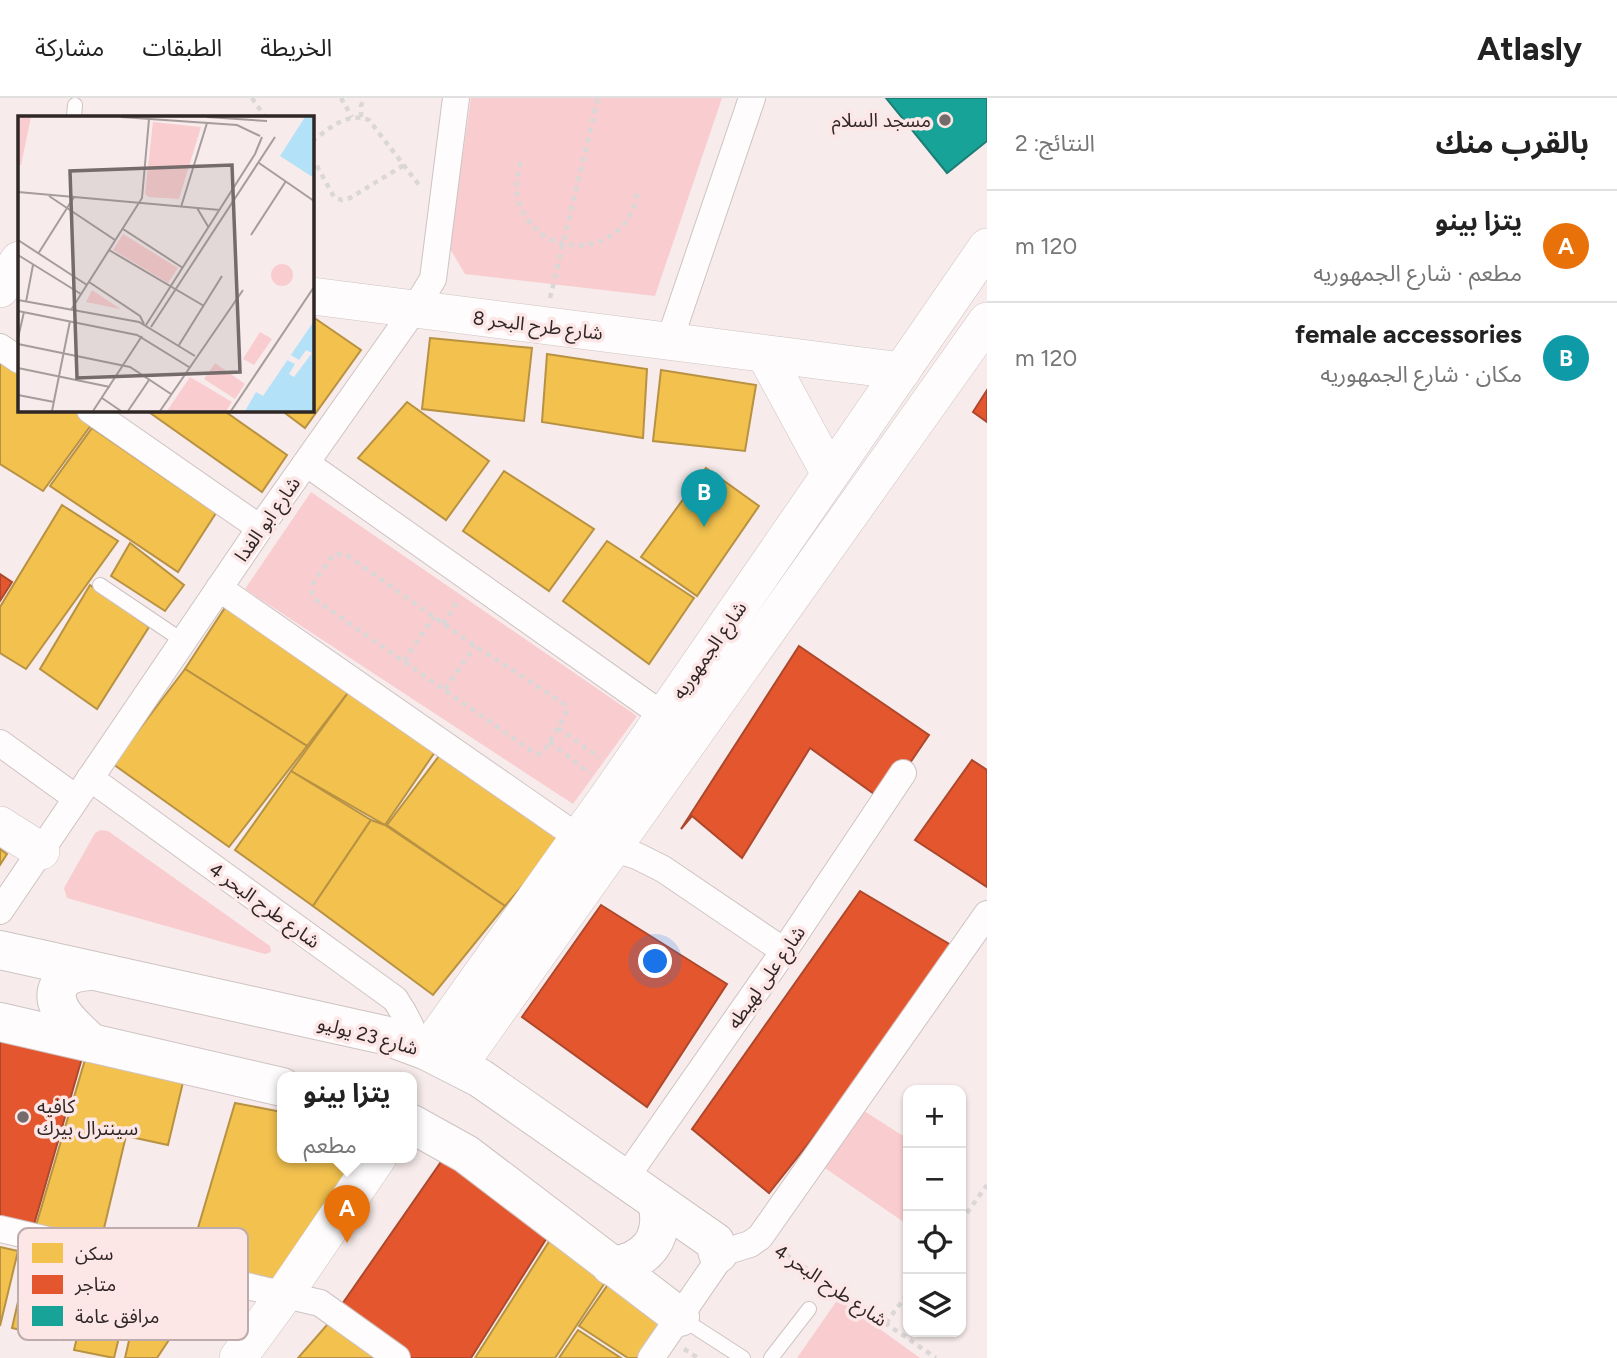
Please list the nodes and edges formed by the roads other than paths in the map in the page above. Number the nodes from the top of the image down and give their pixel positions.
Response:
1 (456, 98) edge
2 (752, 98) edge
3 (987, 247) edge
4 (0, 256) edge
5 (18, 260) edge
6 (18, 262) edge
7 (0, 289) edge
8 (313, 296) edge
9 (414, 310) junction
10 (987, 321) edge
11 (669, 342) junction
12 (0, 347) edge
13 (765, 354) junction
14 (18, 359) edge
15 (902, 371) junction
16 (91, 411) edge
17 (306, 463) junction
18 (830, 474) junction
19 (260, 528) junction
20 (100, 585) dead end
21 (219, 588) junction
22 (183, 641) junction
23 (664, 716) junction
24 (0, 743) edge
25 (903, 773) dead end
26 (83, 788) junction
27 (0, 825) edge
28 (579, 838) junction
29 (613, 849) junction
30 (41, 851) junction
31 (0, 911) edge
32 (987, 914) edge
33 (0, 950) edge
34 (784, 951) junction
35 (89, 971) junction
36 (0, 1022) edge
37 (91, 1043) junction
38 (435, 1055) junction
39 (277, 1086) edge
40 (417, 1127) edge
41 (374, 1163) edge
42 (625, 1179) junction
43 (657, 1202) junction
44 (0, 1229) edge
45 (18, 1233) edge
46 (718, 1254) junction
47 (611, 1266) junction
48 (248, 1287) edge
49 (284, 1295) junction
50 (809, 1309) dead end
51 (680, 1317) junction
52 (238, 1358) edge
53 (397, 1358) edge
54 (651, 1358) edge
55 (743, 1358) edge
56 (771, 1358) edge

1 - 9 street, شارع ابو الفدا
2 - 11 street
3 - 15 main road, شارع الجمهوريه
4 - 5 main road
6 - 7 main road
8 - 9 main road, شارع طرح البحر 8
9 - 11 main road, شارع طرح البحر 8
9 - 17 street, شارع ابو الفدا
10 - 29 main road, شارع الجمهوريه
11 - 13 main road, شارع طرح البحر 8
12 - 14 street
13 - 15 main road, شارع طرح البحر 8
13 - 18 main road
15 - 18 main road, شارع الجمهوريه
16 - 19 street
17 - 19 street, شارع ابو الفدا
17 - 23 street
18 - 23 main road, شارع الجمهوريه
19 - 21 street, شارع ابو الفدا
20 - 22 lane
21 - 22 street, شارع ابو الفدا
21 - 28 street
22 - 26 street, شارع ابو الفدا
23 - 28 main road, شارع الجمهوريه
24 - 26 street, شارع طرح البحر 4
25 - 34 street, شارع على لهيطه
26 - 30 street, شارع ابو الفدا
26 - 38 street, شارع طرح البحر 4
27 - 30 main road
28 - 29 street
28 - 38 main road, شارع الجمهوريه
29 - 34 street
29 - 38 main road, شارع الجمهوريه
30 - 31 street, شارع ابو الفدا
32 - 46 street
33 - 35 main road, شارع 23 يوليو
34 - 42 street, شارع على لهيطه
35 - 37 main road
35 - 38 main road, شارع 23 يوليو
36 - 37 main road
37 - 39 main road
38 - 42 main road, شارع 23 يوليو
40 - 47 main road
41 - 49 main road
42 - 43 main road, شارع 23 يوليو
43 - 46 main road, شارع 23 يوليو
43 - 47 main road
44 - 45 street
46 - 51 street
47 - 51 main road
48 - 49 street
49 - 52 main road
49 - 53 street
50 - 56 lane
51 - 54 street
51 - 55 lane

